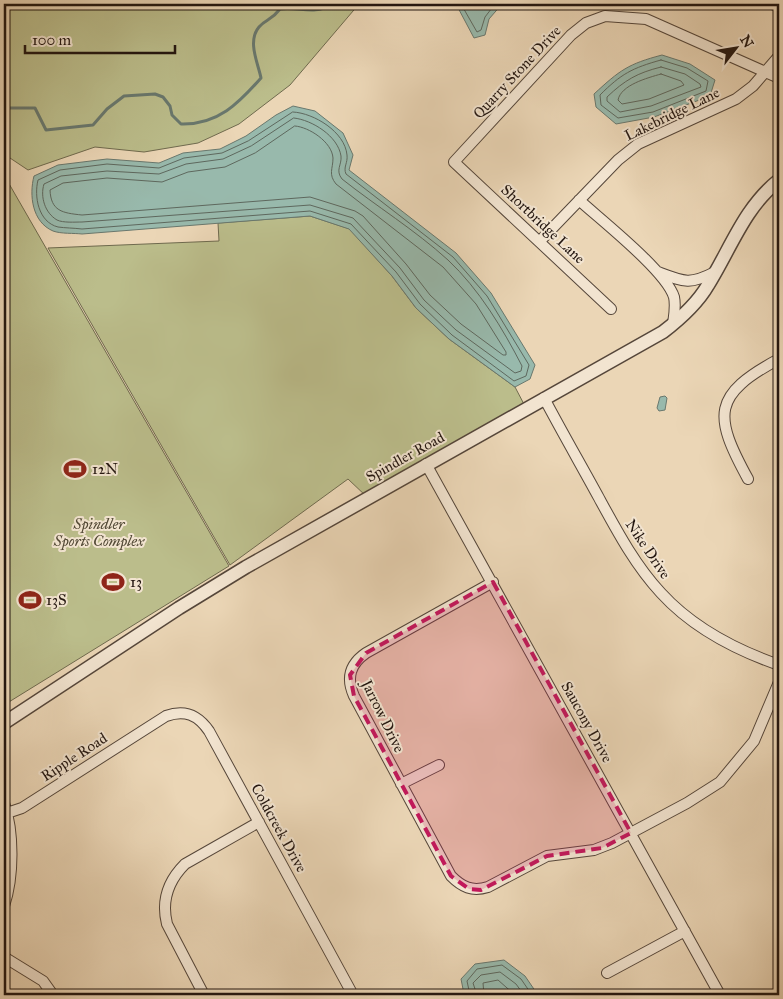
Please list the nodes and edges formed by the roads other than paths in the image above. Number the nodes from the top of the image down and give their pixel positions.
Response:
1 (779, 56) edge
2 (765, 72) junction
3 (779, 78) edge
4 (454, 162) joint
5 (779, 180) edge
6 (579, 200) junction
7 (540, 241) junction
8 (657, 272) junction
9 (716, 272) junction
10 (611, 309) dead end
11 (673, 324) junction
12 (779, 359) edge
13 (544, 398) junction
14 (426, 464) junction
15 (748, 480) dead end
16 (493, 582) junction
17 (779, 665) edge
18 (779, 682) edge
19 (155, 722) joint
20 (4, 723) edge
21 (439, 765) dead end
22 (401, 784) junction
23 (6, 808) edge
24 (259, 822) junction
25 (631, 833) junction
26 (4, 906) edge
27 (685, 931) junction
28 (4, 957) edge
29 (607, 973) dead end
30 (53, 995) edge
31 (204, 995) edge
32 (353, 995) edge
33 (720, 995) edge

1 - 2 street, Lakebridge Lane
2 - 3 street, Quarry Stone Drive
2 - 4 street, Quarry Stone Drive
2 - 6 street, Lakebridge Lane
4 - 7 street, Shortbridge Lane
5 - 9 street, Spindler Road
6 - 7 street, Lakebridge Lane
6 - 8 street
7 - 10 street, Shortbridge Lane
8 - 9 street
8 - 11 street
9 - 11 street, Spindler Road
11 - 13 street, Spindler Road
12 - 15 street
13 - 14 street, Spindler Road
13 - 17 street, Nike Drive
14 - 16 street, Saucony Drive
14 - 20 street, Spindler Road
16 - 22 street, Jarrow Drive
16 - 25 street, Saucony Drive
18 - 25 street
19 - 23 street, Ripple Road
19 - 24 street, Coldcreek Drive
21 - 22 street
22 - 25 street, Jarrow Drive
23 - 26 street
24 - 31 street
24 - 32 street, Coldcreek Drive
25 - 27 street, Saucony Drive
27 - 29 street
27 - 33 street, Saucony Drive
28 - 30 street

